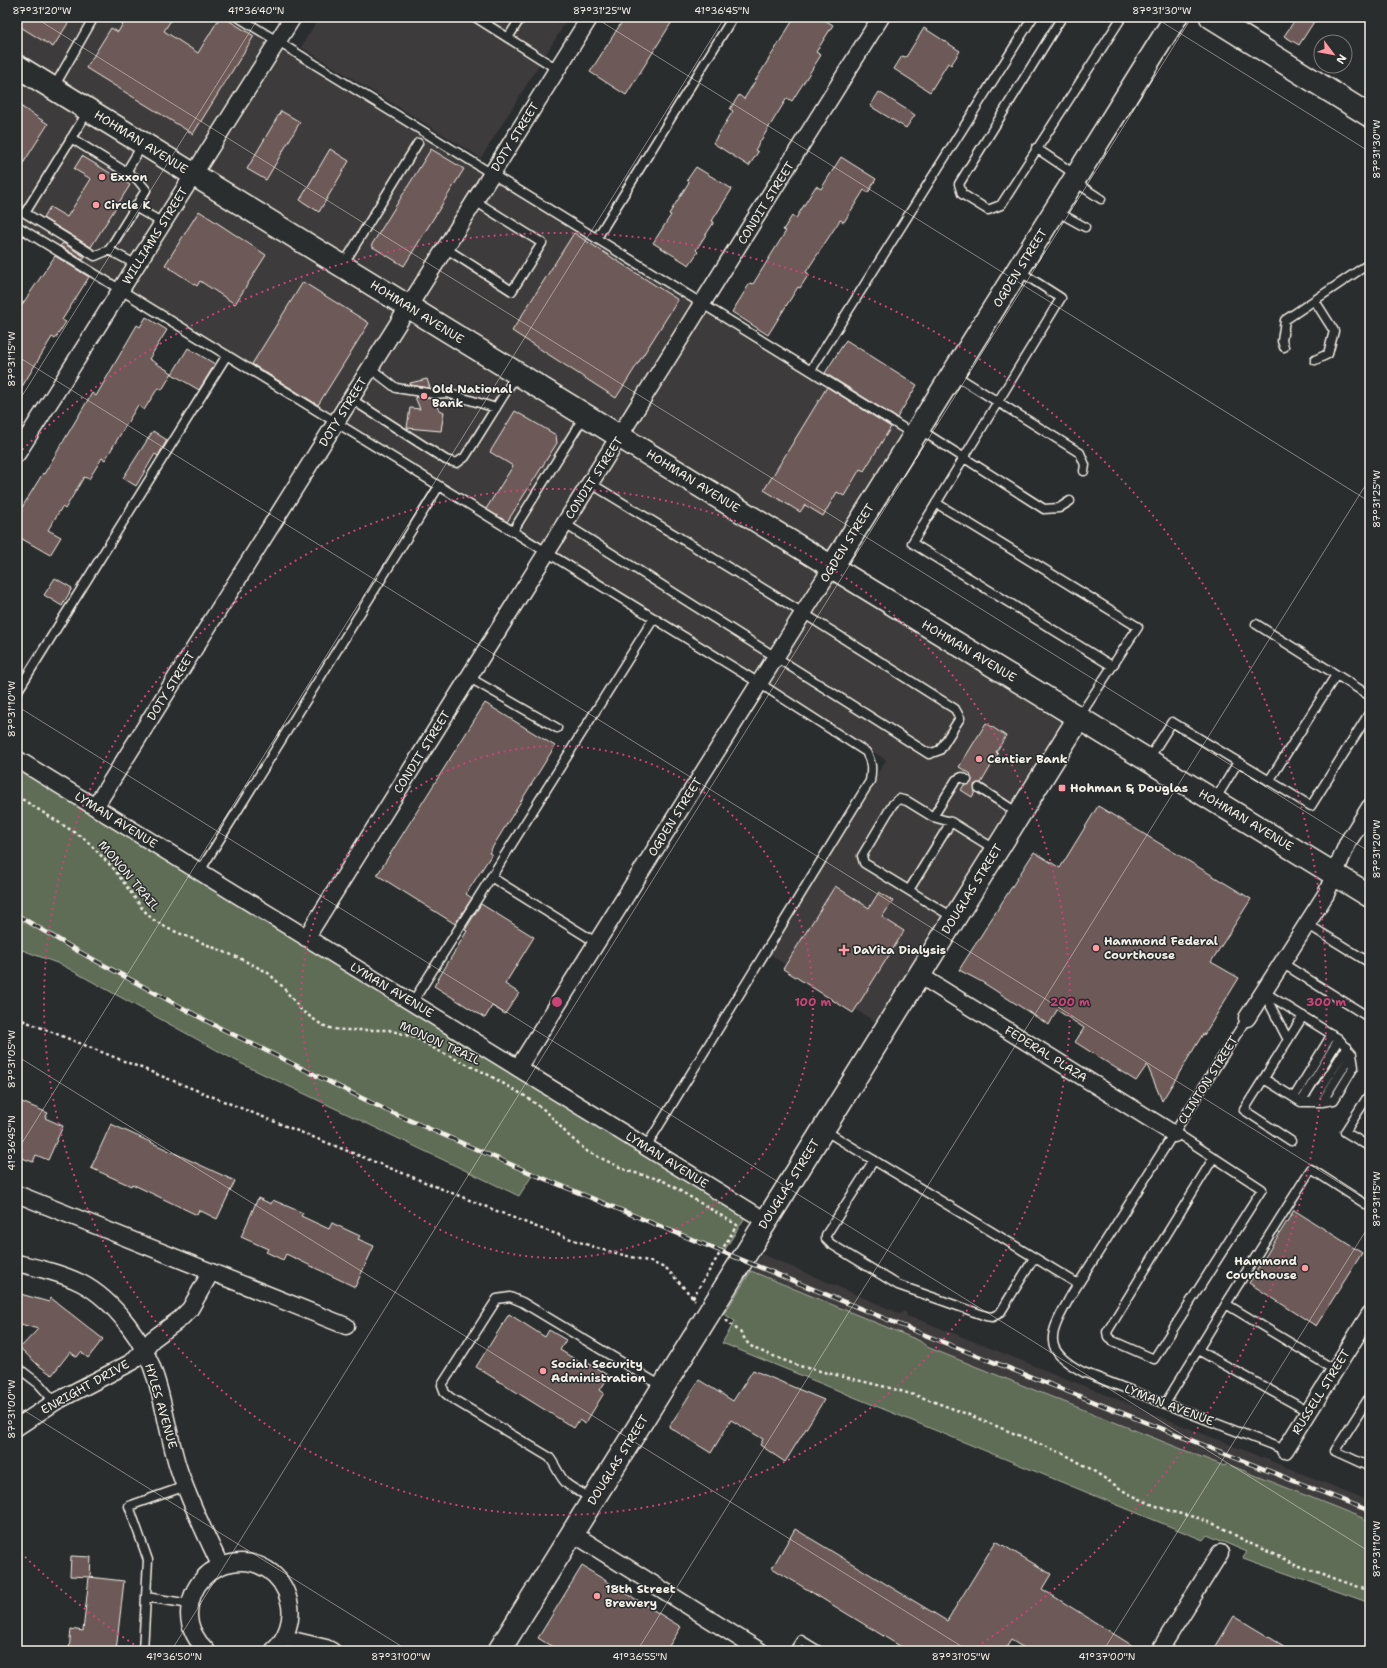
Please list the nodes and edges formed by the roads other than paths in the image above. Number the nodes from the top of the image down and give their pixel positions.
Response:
1 (94, 17) edge
2 (238, 17) edge
3 (293, 17) edge
4 (475, 17) edge
5 (521, 17) edge
6 (590, 17) edge
7 (734, 17) edge
8 (881, 17) edge
9 (1033, 17) edge
10 (1062, 17) edge
11 (1119, 17) edge
12 (1176, 17) edge
13 (1211, 17) edge
14 (508, 38) junction
15 (277, 42) junction
16 (17, 66) edge
17 (557, 69) junction
18 (53, 88) junction
19 (89, 110) junction
20 (1370, 116) edge
21 (71, 138) junction
22 (418, 143) dead end
23 (143, 144) junction
24 (1036, 148) junction
25 (126, 172) junction
26 (492, 173) junction
27 (194, 175) junction
28 (1075, 179) junction
29 (1101, 199) dead end
30 (475, 201) junction
31 (135, 207) junction
32 (1055, 210) junction
33 (163, 223) junction
34 (17, 226) edge
35 (1084, 227) dead end
36 (597, 238) junction
37 (445, 248) junction
38 (109, 250) junction
39 (1370, 263) edge
40 (137, 264) junction
41 (343, 266) junction
42 (1018, 270) junction
43 (121, 290) junction
44 (1315, 301) junction
45 (704, 304) junction
46 (409, 306) junction
47 (1284, 347) dead end
48 (227, 355) junction
49 (1315, 360) dead end
50 (370, 368) junction
51 (811, 370) junction
52 (518, 373) junction
53 (953, 374) junction
54 (351, 399) junction
55 (998, 402) junction
56 (496, 408) junction
57 (585, 415) junction
58 (336, 422) junction
59 (917, 432) junction
60 (620, 436) junction
61 (17, 454) edge
62 (964, 458) junction
63 (1084, 471) dead end
64 (590, 484) junction
65 (439, 486) junction
66 (1070, 501) dead end
67 (936, 503) junction
68 (565, 524) junction
69 (513, 531) junction
70 (546, 552) junction
71 (832, 567) junction
72 (803, 613) junction
73 (654, 618) junction
74 (1256, 624) dead end
75 (776, 657) junction
76 (1112, 666) junction
77 (1336, 675) junction
78 (468, 677) junction
79 (759, 683) junction
80 (17, 692) edge
81 (1370, 696) edge
82 (1370, 712) edge
83 (1079, 718) junction
84 (557, 728) dead end
85 (17, 759) edge
86 (1148, 760) junction
87 (1238, 762) junction
88 (967, 780) dead end
89 (1269, 781) junction
90 (979, 788) dead end
91 (1215, 801) junction
92 (95, 807) junction
93 (1370, 807) edge
94 (1019, 814) junction
95 (933, 817) junction
96 (951, 822) junction
97 (996, 850) junction
98 (200, 871) junction
99 (1334, 874) junction
100 (491, 877) junction
101 (909, 890) junction
102 (1370, 896) edge
103 (954, 918) junction
104 (1307, 924) junction
105 (306, 938) junction
106 (597, 943) junction
107 (1282, 963) junction
108 (1370, 964) edge
109 (919, 975) junction
110 (1264, 992) junction
111 (412, 1003) junction
112 (1303, 1016) junction
113 (1247, 1018) joint
114 (1370, 1018) edge
115 (1336, 1037) junction
116 (1288, 1040) junction
117 (1347, 1047) junction
118 (518, 1068) junction
119 (1264, 1079) junction
120 (1370, 1093) edge
121 (1297, 1099) junction
122 (1312, 1102) junction
123 (823, 1129) junction
124 (1174, 1133) junction
125 (1291, 1141) dead end
126 (646, 1147) junction
127 (1370, 1147) edge
128 (1214, 1157) junction
129 (874, 1160) junction
130 (17, 1194) edge
131 (1370, 1207) edge
132 (766, 1221) junction
133 (1034, 1258) junction
134 (17, 1263) edge
135 (211, 1272) junction
136 (1078, 1284) junction
137 (1226, 1304) junction
138 (1370, 1314) edge
139 (346, 1326) dead end
140 (144, 1348) junction
141 (1198, 1350) junction
142 (1058, 1353) joint
143 (17, 1367) edge
144 (1335, 1370) junction
145 (663, 1387) junction
146 (1370, 1396) edge
147 (55, 1402) junction
148 (1166, 1404) junction
149 (1309, 1412) junction
150 (17, 1427) edge
151 (1285, 1450) joint
152 (1370, 1467) edge
153 (186, 1486) junction
154 (594, 1500) junction
155 (572, 1534) junction
156 (1220, 1553) dead end
157 (220, 1565) junction
158 (146, 1597) junction
159 (190, 1604) junction
160 (284, 1638) junction
161 (143, 1651) edge
162 (207, 1651) edge
163 (273, 1651) edge
164 (332, 1651) edge
165 (499, 1651) edge
166 (760, 1651) edge
167 (794, 1651) edge
168 (819, 1651) edge
169 (1159, 1651) edge

1 - 18 lane
2 - 15 lane
3 - 15 street, WILLIAMS STREET
4 - 14 lane
5 - 14 lane
6 - 17 street, DOTY STREET
7 - 36 lane
8 - 45 street, CONDIT STREET
9 - 51 lane
10 - 24 lane
11 - 24 lane
12 - 28 street, OGDEN STREET
13 - 20 street
14 - 17 lane
15 - 26 lane
15 - 27 street, WILLIAMS STREET
16 - 18 street, HOHMAN AVENUE
17 - 26 street, DOTY STREET
18 - 19 street, HOHMAN AVENUE
19 - 21 lane
19 - 23 street, HOHMAN AVENUE
21 - 25 lane
21 - 38 lane
22 - 41 lane
23 - 25 lane
23 - 27 street, HOHMAN AVENUE
24 - 28 lane
25 - 31 lane
26 - 30 street, DOTY STREET
26 - 36 lane
27 - 33 street, WILLIAMS STREET
27 - 41 street, HOHMAN AVENUE
28 - 29 lane
28 - 32 street, OGDEN STREET
30 - 37 street, DOTY STREET
30 - 37 lane
31 - 33 lane
31 - 38 lane
32 - 35 lane
32 - 42 street, OGDEN STREET
33 - 40 street, WILLIAMS STREET
34 - 43 lane
36 - 45 lane
37 - 46 street, DOTY STREET
38 - 40 lane
39 - 44 lane
40 - 43 street, WILLIAMS STREET
41 - 46 street, HOHMAN AVENUE
42 - 53 street, OGDEN STREET
42 - 55 lane
43 - 48 lane
43 - 61 street, WILLIAMS STREET
44 - 47 lane
44 - 49 lane
45 - 51 lane
45 - 60 street, CONDIT STREET
46 - 50 street, DOTY STREET
46 - 52 street, HOHMAN AVENUE
48 - 58 lane
48 - 80 lane
50 - 54 street, DOTY STREET
50 - 56 lane
51 - 59 lane
52 - 56 lane
52 - 57 street, HOHMAN AVENUE
53 - 55 lane
53 - 59 street, OGDEN STREET
54 - 56 lane
54 - 58 street, DOTY STREET
55 - 62 lane
55 - 63 lane
57 - 60 street, HOHMAN AVENUE
57 - 69 lane
58 - 65 lane
58 - 92 street, DOTY STREET
59 - 62 lane
59 - 71 street, OGDEN STREET
60 - 64 street, CONDIT STREET
60 - 71 street, HOHMAN AVENUE
62 - 66 lane
62 - 67 lane
64 - 68 street, CONDIT STREET
64 - 72 lane
65 - 69 lane
65 - 98 lane
67 - 76 lane
67 - 76 lane
68 - 70 street, CONDIT STREET
68 - 75 lane
69 - 70 lane
70 - 73 lane
70 - 78 street, CONDIT STREET
71 - 72 street, OGDEN STREET
71 - 83 street, HOHMAN AVENUE
72 - 75 street, OGDEN STREET
72 - 75 lane
73 - 79 lane
73 - 100 lane
74 - 77 lane
75 - 79 street, OGDEN STREET
76 - 83 lane
77 - 81 lane
77 - 89 lane
78 - 84 lane
78 - 105 street, CONDIT STREET
79 - 106 street, OGDEN STREET
79 - 126 lane
82 - 89 lane
83 - 86 street, HOHMAN AVENUE
83 - 94 street, DOUGLAS STREET
85 - 92 street, LYMAN AVENUE
86 - 87 lane
86 - 91 street, HOHMAN AVENUE
87 - 89 lane
87 - 91 lane
88 - 95 lane
90 - 94 lane
91 - 99 street, HOHMAN AVENUE
92 - 98 street, LYMAN AVENUE
93 - 99 street, CLINTON STREET
94 - 97 street, DOUGLAS STREET
95 - 96 lane
95 - 101 lane
96 - 97 lane
96 - 101 lane
97 - 103 street, DOUGLAS STREET
98 - 105 street, LYMAN AVENUE
99 - 102 street, HOHMAN AVENUE
99 - 104 street, CLINTON STREET
100 - 106 lane
100 - 111 lane
101 - 103 lane
103 - 109 street, DOUGLAS STREET
104 - 107 street, CLINTON STREET
104 - 108 lane
105 - 111 street, LYMAN AVENUE
106 - 118 street, OGDEN STREET
107 - 110 street, CLINTON STREET
107 - 114 lane
109 - 123 street, DOUGLAS STREET
109 - 124 street, FEDERAL PLAZA
110 - 112 lane
110 - 113 street, CLINTON STREET
110 - 116 lane
111 - 118 street, LYMAN AVENUE
112 - 115 lane
112 - 116 lane
113 - 124 lane, CLINTON STREET
115 - 117 lane
115 - 121 lane
116 - 119 lane
117 - 122 lane
117 - 122 lane
118 - 126 street, LYMAN AVENUE
119 - 121 lane
119 - 125 lane
120 - 127 lane
121 - 122 lane
123 - 129 lane
123 - 132 street, DOUGLAS STREET
124 - 128 lane
124 - 136 lane, CLINTON STREET
126 - 132 street, LYMAN AVENUE
128 - 128 lane
129 - 133 lane
129 - 133 lane
130 - 135 street
131 - 137 lane
132 - 145 street, DOUGLAS STREET
133 - 136 lane
134 - 140 street, HYLES AVENUE
135 - 139 street
135 - 140 street, ENRIGHT DRIVE
136 - 142 lane, CLINTON STREET
137 - 141 lane
137 - 144 lane
138 - 144 street, RUSSELL STREET
140 - 147 street, ENRIGHT DRIVE
140 - 153 street, HYLES AVENUE
141 - 148 lane
141 - 149 lane
142 - 148 lane, LYMAN AVENUE
143 - 147 lane
144 - 149 street, RUSSELL STREET
145 - 154 street, DOUGLAS STREET
145 - 154 lane
146 - 152 lane
147 - 150 street, ENRIGHT DRIVE
148 - 151 lane, LYMAN AVENUE
149 - 151 street, RUSSELL STREET
153 - 157 street, HYLES AVENUE
153 - 158 lane
154 - 155 street, DOUGLAS STREET
155 - 165 street, DOUGLAS STREET
155 - 166 street
156 - 169 street
157 - 159 street
157 - 160 street
158 - 159 lane
158 - 161 lane
159 - 162 street
160 - 163 street
160 - 164 street
167 - 168 lane

